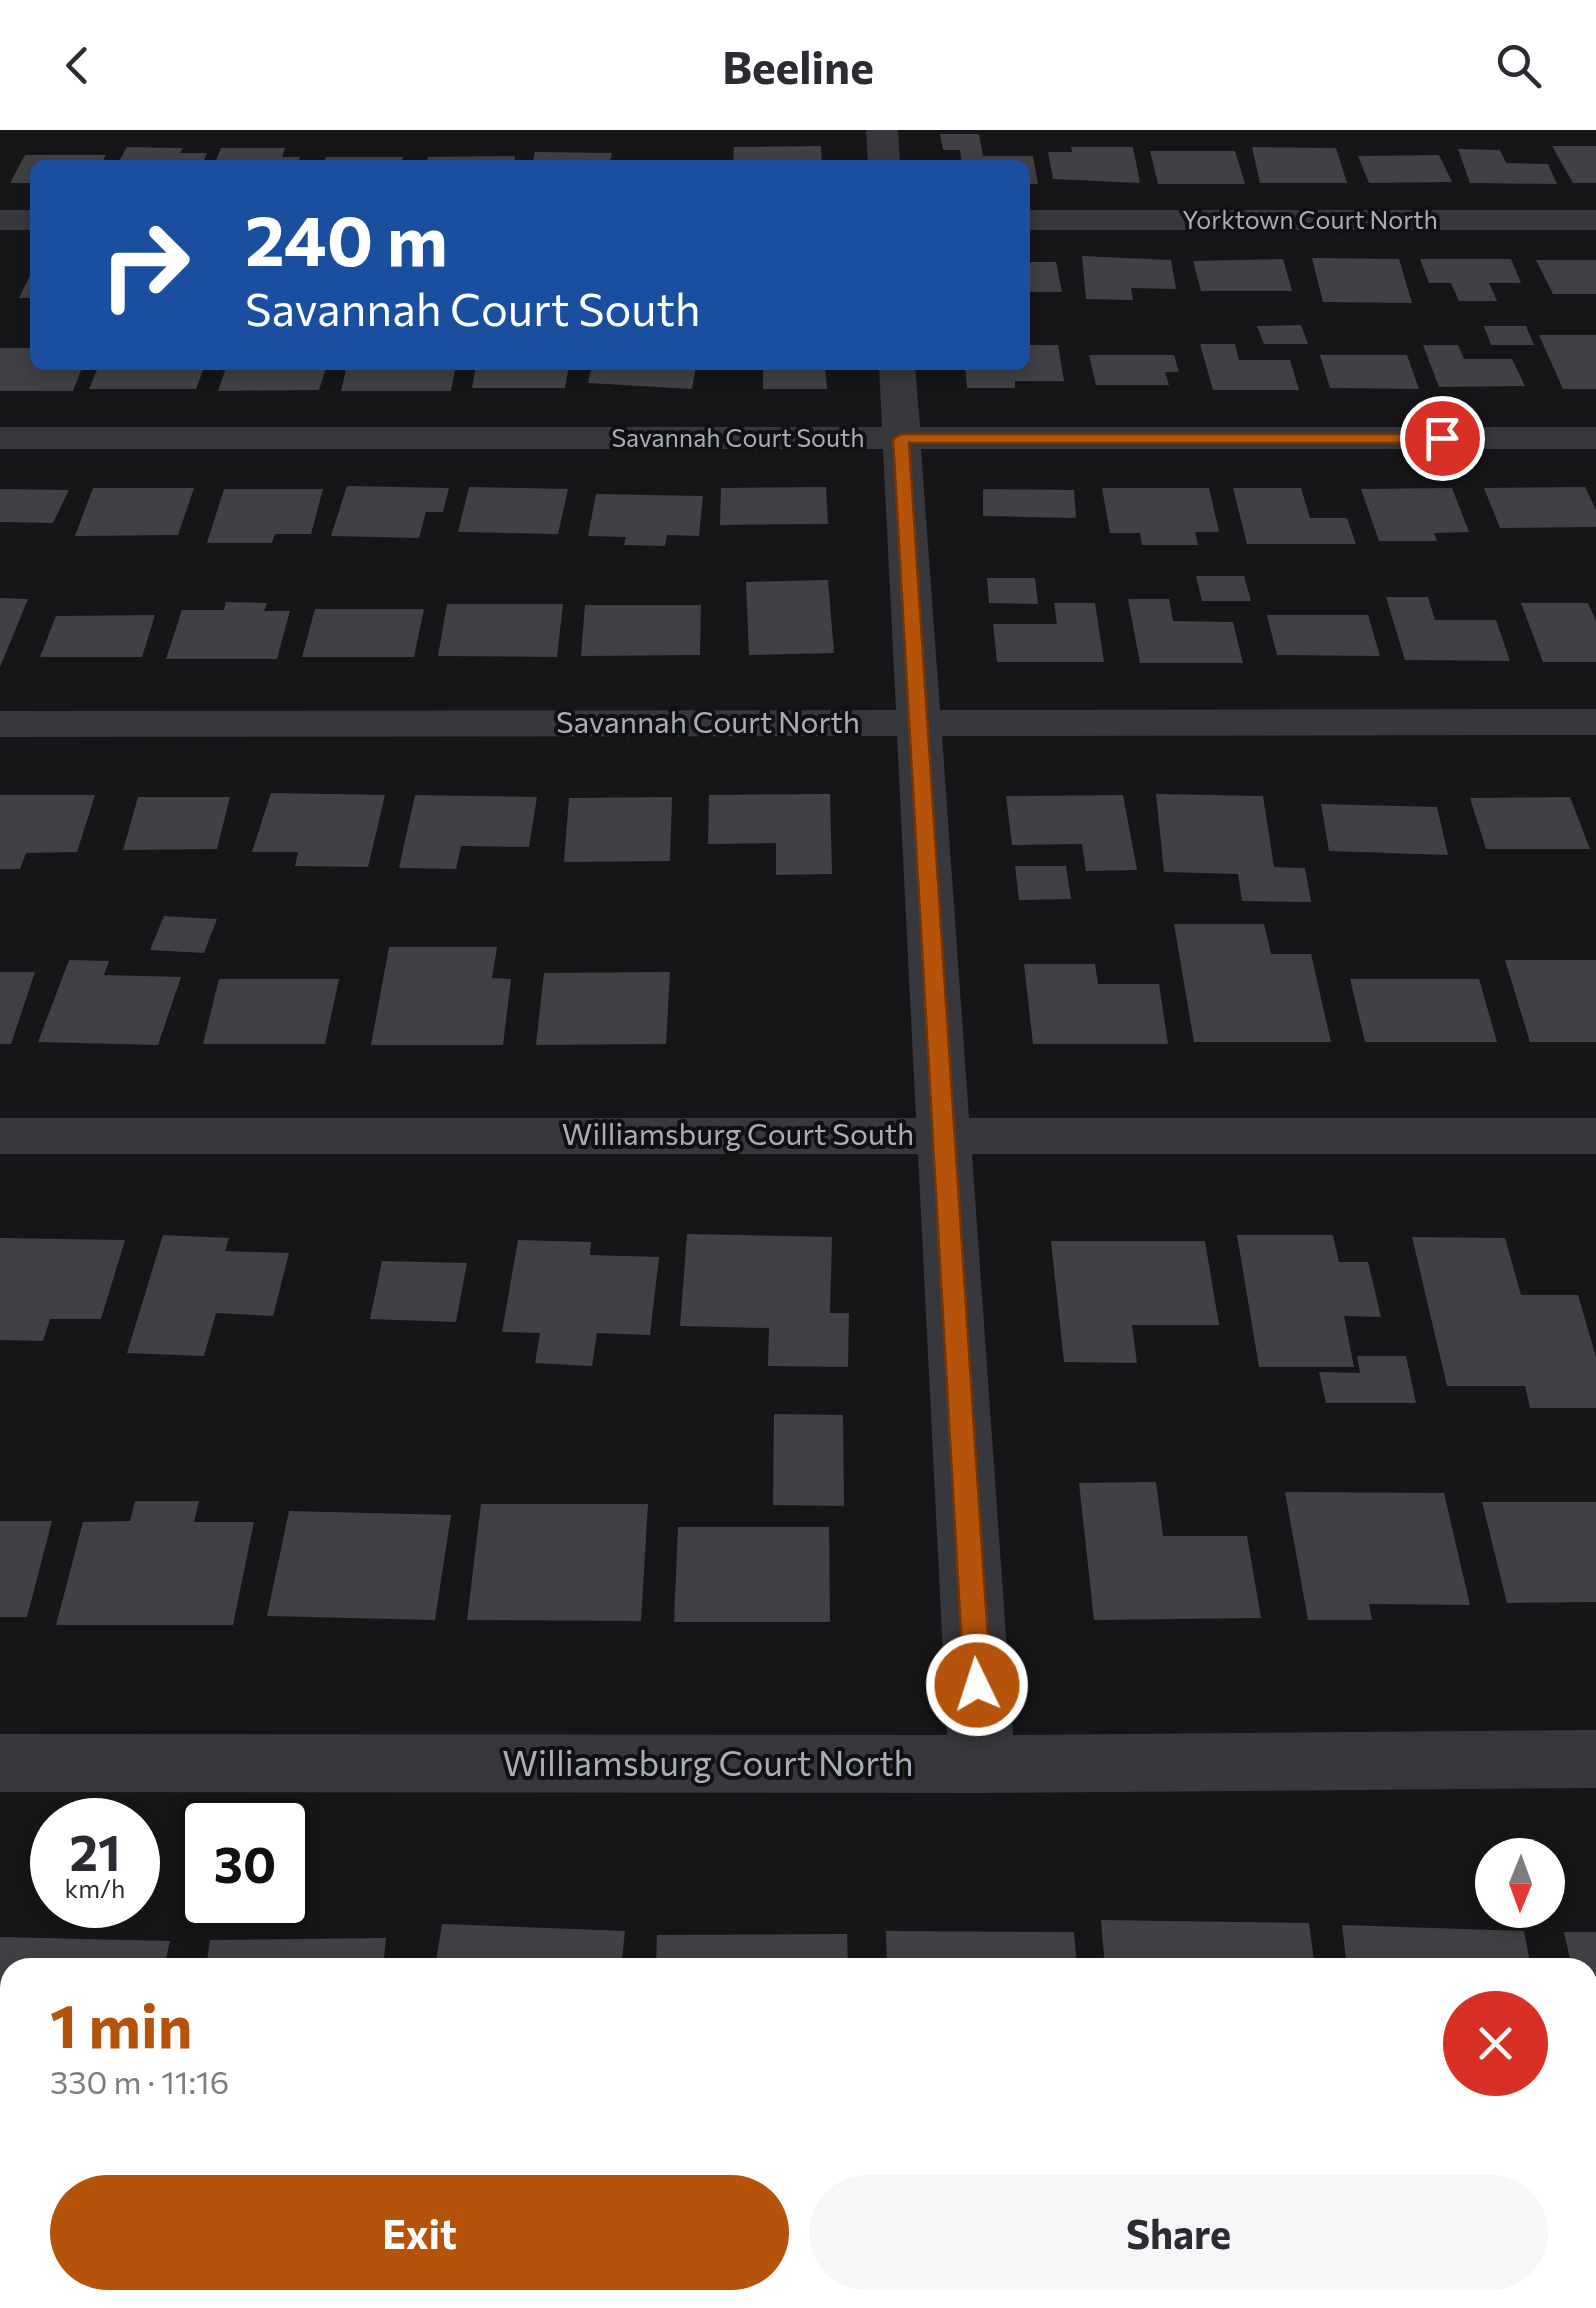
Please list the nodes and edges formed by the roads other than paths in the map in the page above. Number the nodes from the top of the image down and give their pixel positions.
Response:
1 (882, 130) edge
2 (884, 160) edge
3 (0, 220) edge
4 (30, 220) edge
5 (1030, 220) edge
6 (1596, 220) edge
7 (897, 370) edge
8 (0, 438) edge
9 (1596, 438) edge
10 (901, 439) junction
11 (918, 722) junction
12 (1596, 722) edge
13 (0, 724) edge
14 (943, 1135) junction
15 (0, 1136) edge
16 (1596, 1136) edge
17 (1596, 1758) edge
18 (0, 1763) edge
19 (982, 1764) junction

1 - 2 street
3 - 4 street
5 - 6 street, Yorktown Court North
7 - 10 street
8 - 10 street, Savannah Court South
9 - 10 street, Savannah Court South
10 - 11 street
11 - 12 street, Savannah Court North
11 - 13 street, Savannah Court North
11 - 14 street
14 - 15 street, Williamsburg Court South
14 - 16 street, Williamsburg Court South
14 - 19 street
17 - 19 street, Williamsburg Court North
18 - 19 street, Williamsburg Court North

